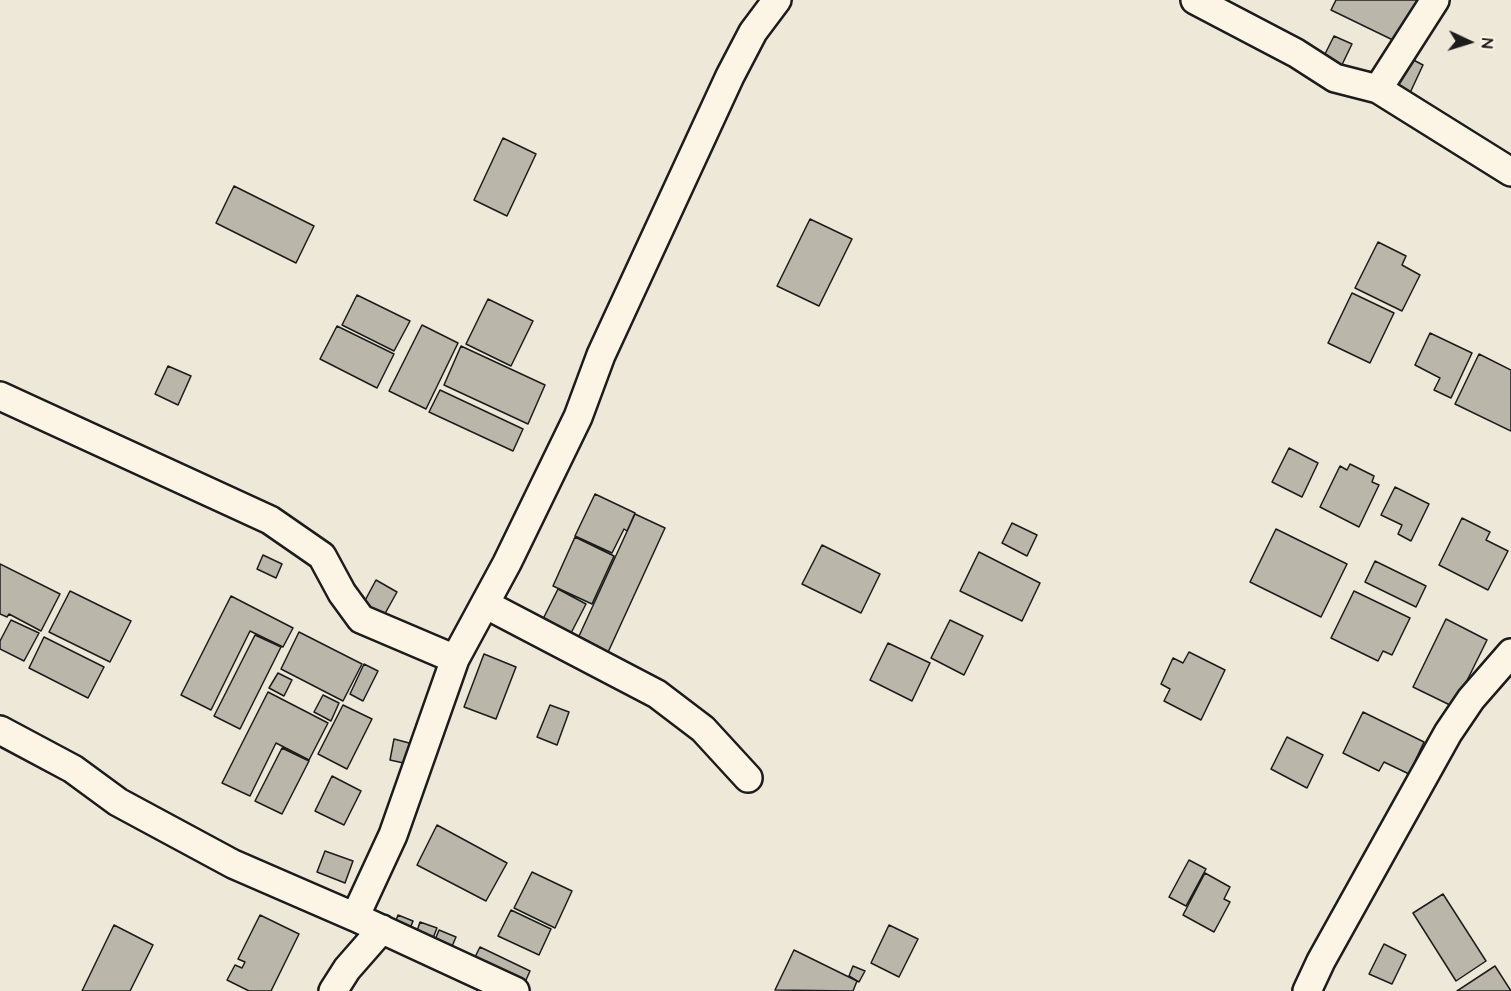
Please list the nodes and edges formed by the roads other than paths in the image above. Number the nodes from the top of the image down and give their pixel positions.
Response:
1 (777, 0) edge
2 (1195, 0) edge
3 (1435, 0) edge
4 (1378, 89) junction
5 (1511, 172) edge
6 (0, 396) edge
7 (485, 603) junction
8 (1511, 653) edge
9 (455, 659) junction
10 (0, 730) edge
11 (748, 778) dead end
12 (355, 917) junction
13 (382, 929) junction
14 (333, 991) edge
15 (515, 991) edge
16 (1307, 991) edge

1 - 7 street
2 - 4 street
3 - 4 street
4 - 5 street
6 - 9 street
7 - 9 street
7 - 11 street
8 - 16 street
9 - 12 street
10 - 12 street
12 - 13 street
13 - 14 street
13 - 15 street

